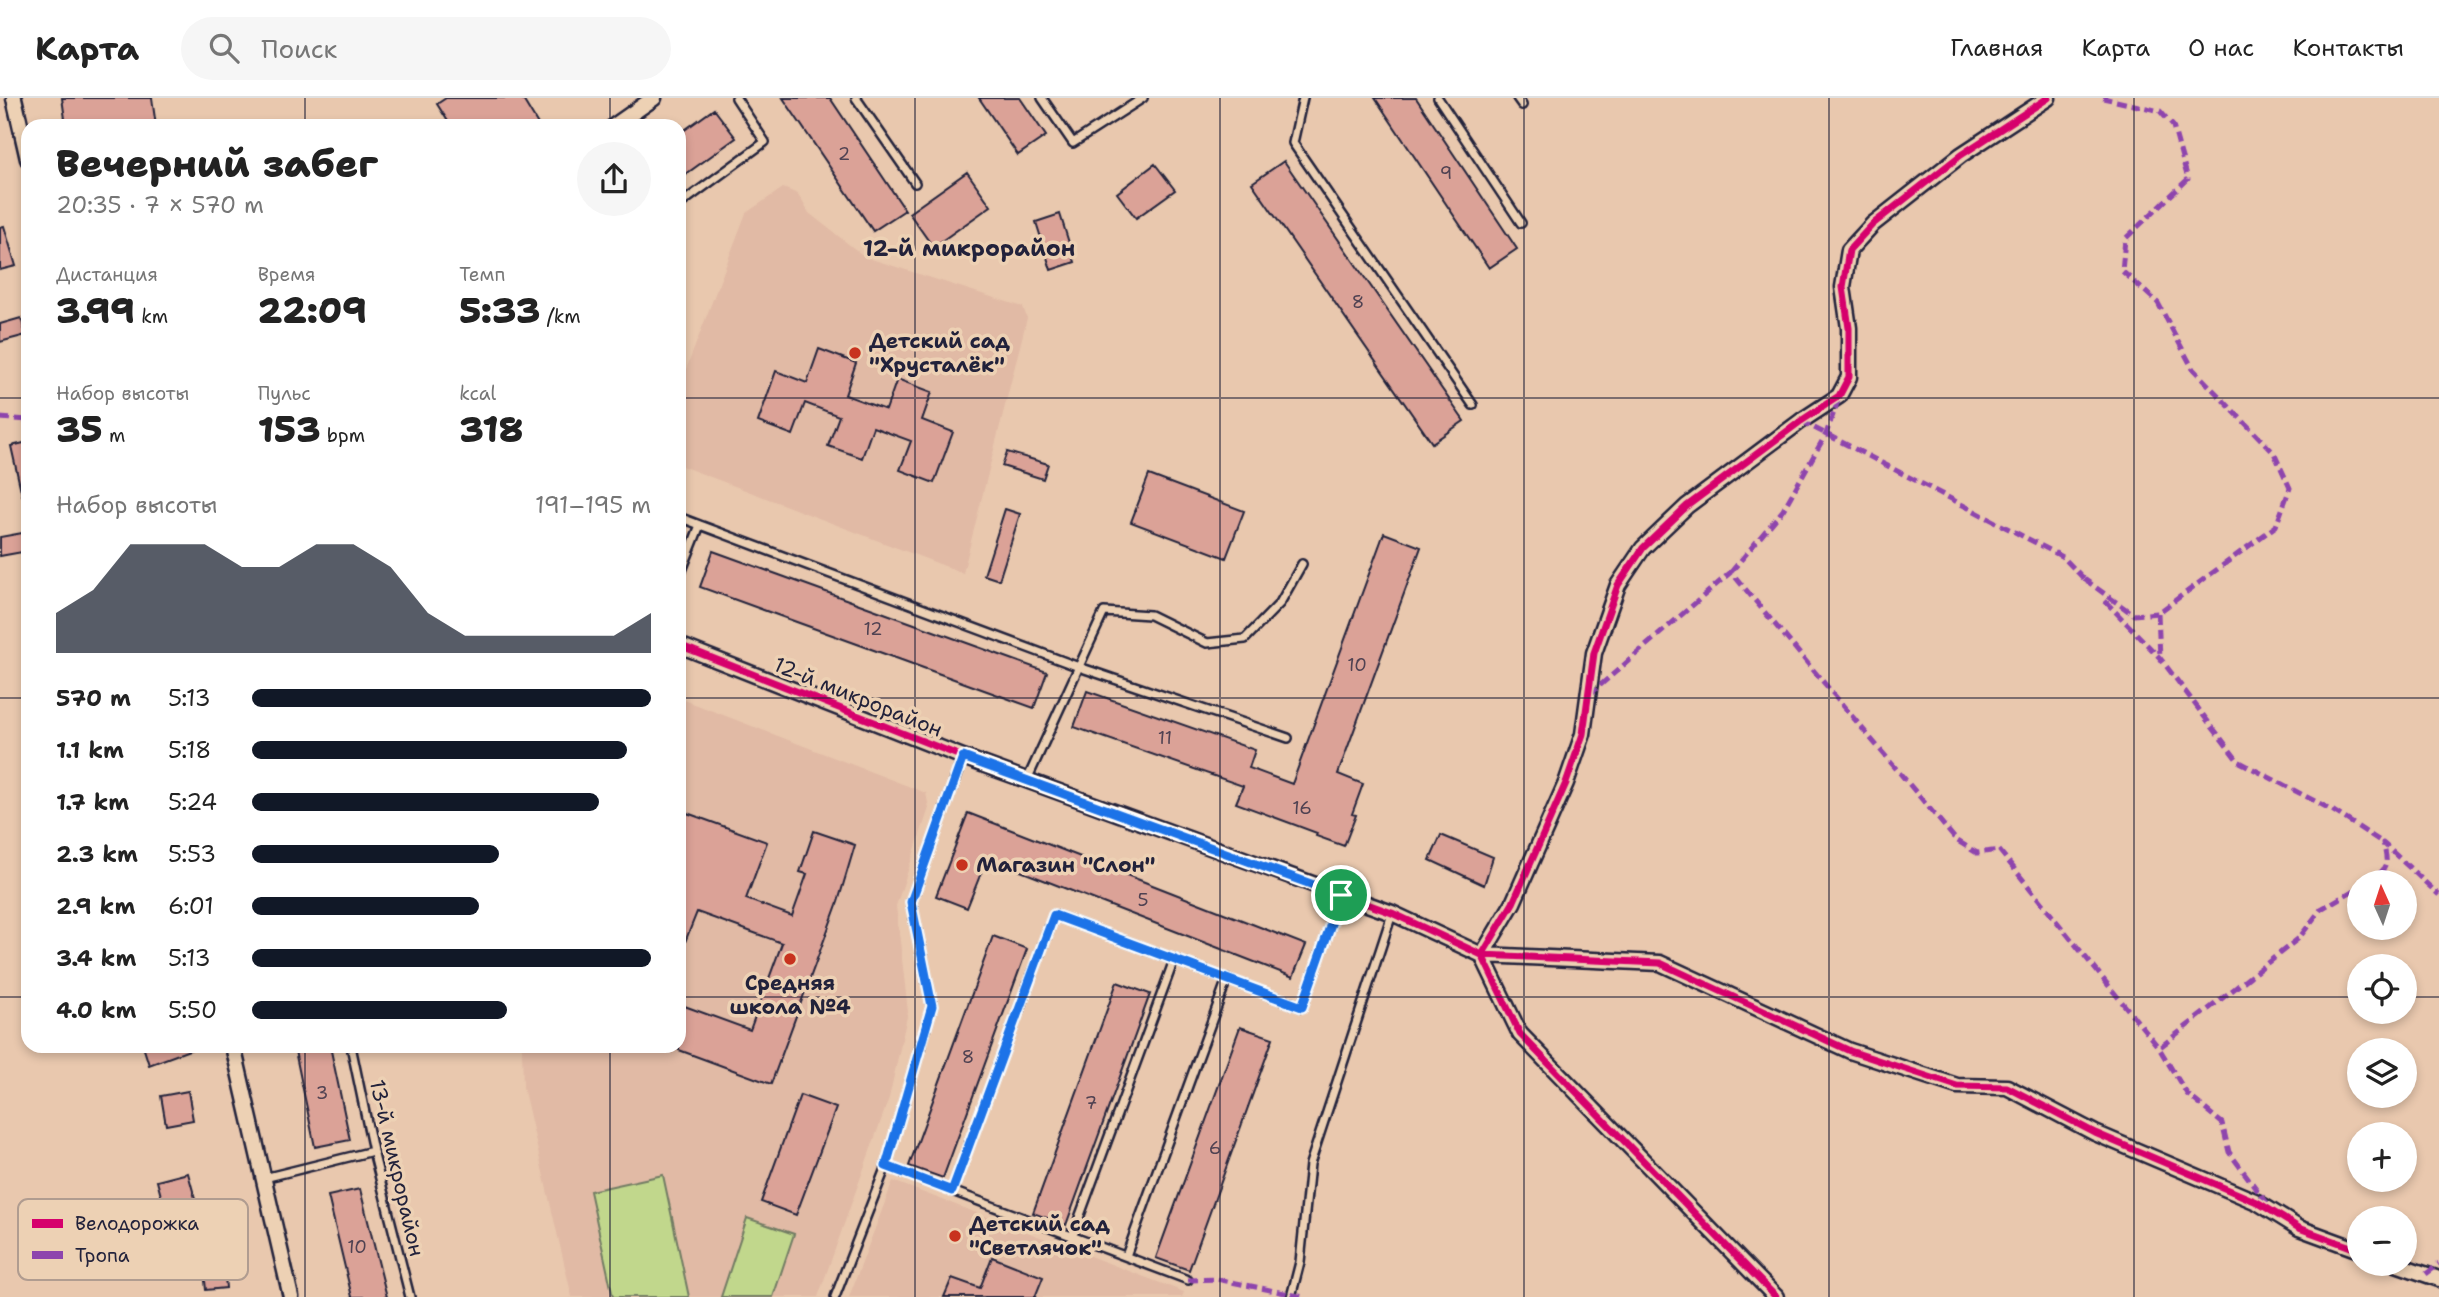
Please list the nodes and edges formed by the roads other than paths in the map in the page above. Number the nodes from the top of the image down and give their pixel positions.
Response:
1 (14, 98) edge
2 (654, 98) edge
3 (736, 98) edge
4 (856, 98) edge
5 (1042, 98) edge
6 (1143, 98) edge
7 (1303, 98) edge
8 (1438, 98) edge
9 (2048, 98) edge
10 (624, 119) edge
11 (21, 128) edge
12 (915, 183) dead end
13 (686, 200) edge
14 (1521, 223) dead end
15 (1473, 405) dead end
16 (686, 520) edge
17 (700, 525) junction
18 (686, 560) edge
19 (1302, 564) dead end
20 (686, 648) edge
21 (1079, 667) junction
22 (1288, 738) dead end
23 (963, 757) junction
24 (1027, 781) junction
25 (1341, 895) junction
26 (1392, 913) junction
27 (1482, 955) junction
28 (1174, 960) junction
29 (1227, 979) junction
30 (235, 1053) edge
31 (352, 1053) edge
32 (373, 1150) junction
33 (886, 1166) junction
34 (264, 1178) junction
35 (952, 1191) junction
36 (1072, 1237) junction
37 (2347, 1246) edge
38 (1126, 1256) junction
39 (2417, 1271) edge
40 (2439, 1279) edge
41 (1188, 1280) dead end
42 (291, 1297) edge
43 (410, 1297) edge
44 (835, 1297) edge
45 (1291, 1297) edge
46 (1776, 1297) edge

1 - 11 street
2 - 10 street
3 - 13 lane
4 - 12 lane
5 - 6 lane
7 - 15 lane
8 - 14 lane
9 - 27 street
16 - 17 lane
17 - 18 lane
17 - 21 lane
19 - 21 lane
20 - 23 street, 12-й микрорайон
21 - 22 lane
21 - 24 lane
23 - 24 street, 12-й микрорайон
23 - 33 lane
24 - 25 street, 12-й микрорайон
25 - 26 street, 12-й микрорайон
25 - 29 lane
26 - 27 street, 12-й микрорайон
26 - 45 lane
27 - 37 street
27 - 46 street
28 - 29 lane
28 - 35 lane
28 - 36 lane
29 - 38 lane
30 - 34 street
31 - 32 lane, 13-й микрорайон
32 - 34 lane
32 - 43 lane, 13-й микрорайон
33 - 35 lane
33 - 44 lane
34 - 42 street
35 - 36 lane
36 - 38 lane
38 - 41 lane
39 - 40 street

